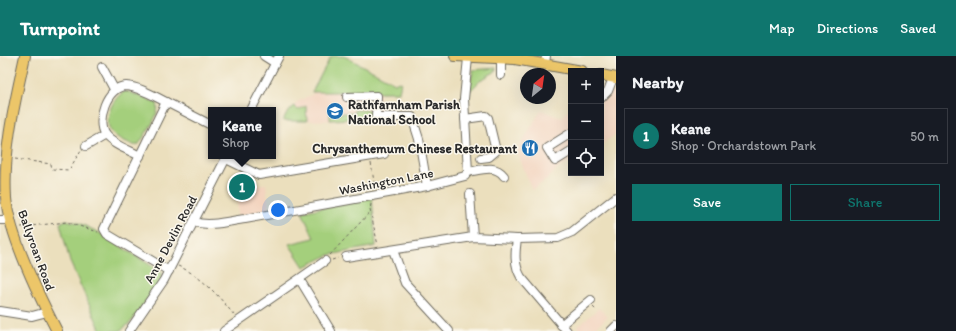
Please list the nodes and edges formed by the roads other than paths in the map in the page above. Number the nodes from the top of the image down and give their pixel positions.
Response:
1 (25, 56) edge
2 (264, 56) edge
3 (455, 56) edge
4 (468, 58) junction
5 (501, 58) junction
6 (277, 59) edge
7 (546, 60) edge
8 (102, 67) dead end
9 (572, 68) edge
10 (501, 74) dead end
11 (604, 76) edge
12 (614, 78) edge
13 (114, 89) junction
14 (604, 95) edge
15 (348, 97) dead end
16 (166, 102) junction
17 (253, 107) edge
18 (464, 119) junction
19 (208, 123) edge
20 (105, 135) junction
21 (568, 135) edge
22 (84, 148) road end
23 (568, 153) edge
24 (384, 154) dead end
25 (140, 156) junction
26 (481, 158) dead end
27 (226, 159) edge
28 (231, 159) edge
29 (468, 172) junction
30 (504, 176) dead end
31 (427, 186) junction
32 (470, 194) dead end
33 (616, 197) edge
34 (0, 220) edge
35 (11, 220) junction
36 (194, 222) junction
37 (473, 238) junction
38 (517, 239) junction
39 (393, 250) junction
40 (342, 257) road end
41 (327, 259) road end
42 (169, 270) junction
43 (300, 280) junction
44 (591, 300) dead end
45 (0, 311) edge
46 (47, 312) junction
47 (616, 326) edge
48 (564, 328) edge
49 (230, 329) edge
50 (131, 330) edge
51 (57, 331) edge
52 (331, 331) edge
53 (449, 331) edge
54 (611, 331) edge

1 - 35 main road, Ballyroan Road
2 - 6 street
3 - 4 main road
4 - 5 main road
4 - 18 street
5 - 7 main road
5 - 10 street
6 - 17 street
7 - 9 main road
8 - 13 street
11 - 12 main road
12 - 14 street
13 - 16 street
13 - 20 street
15 - 31 street
16 - 19 street
16 - 25 street
18 - 26 street
18 - 29 street
20 - 22 street
20 - 25 street
21 - 23 street
24 - 28 street
25 - 42 street
27 - 36 street, Anne Devlin Road
29 - 30 street, Washington Lane
29 - 31 street, Washington Lane
31 - 36 street, Washington Lane
32 - 37 street
33 - 38 street
34 - 35 street
35 - 46 main road, Ballyroan Road
36 - 42 street, Anne Devlin Road
37 - 38 street
37 - 39 street
38 - 48 street
39 - 40 street
39 - 53 street
41 - 43 street
42 - 50 street, Anne Devlin Road
43 - 49 street
43 - 52 street
44 - 48 street
45 - 46 street
46 - 51 main road, Ballyroan Road
47 - 54 street

